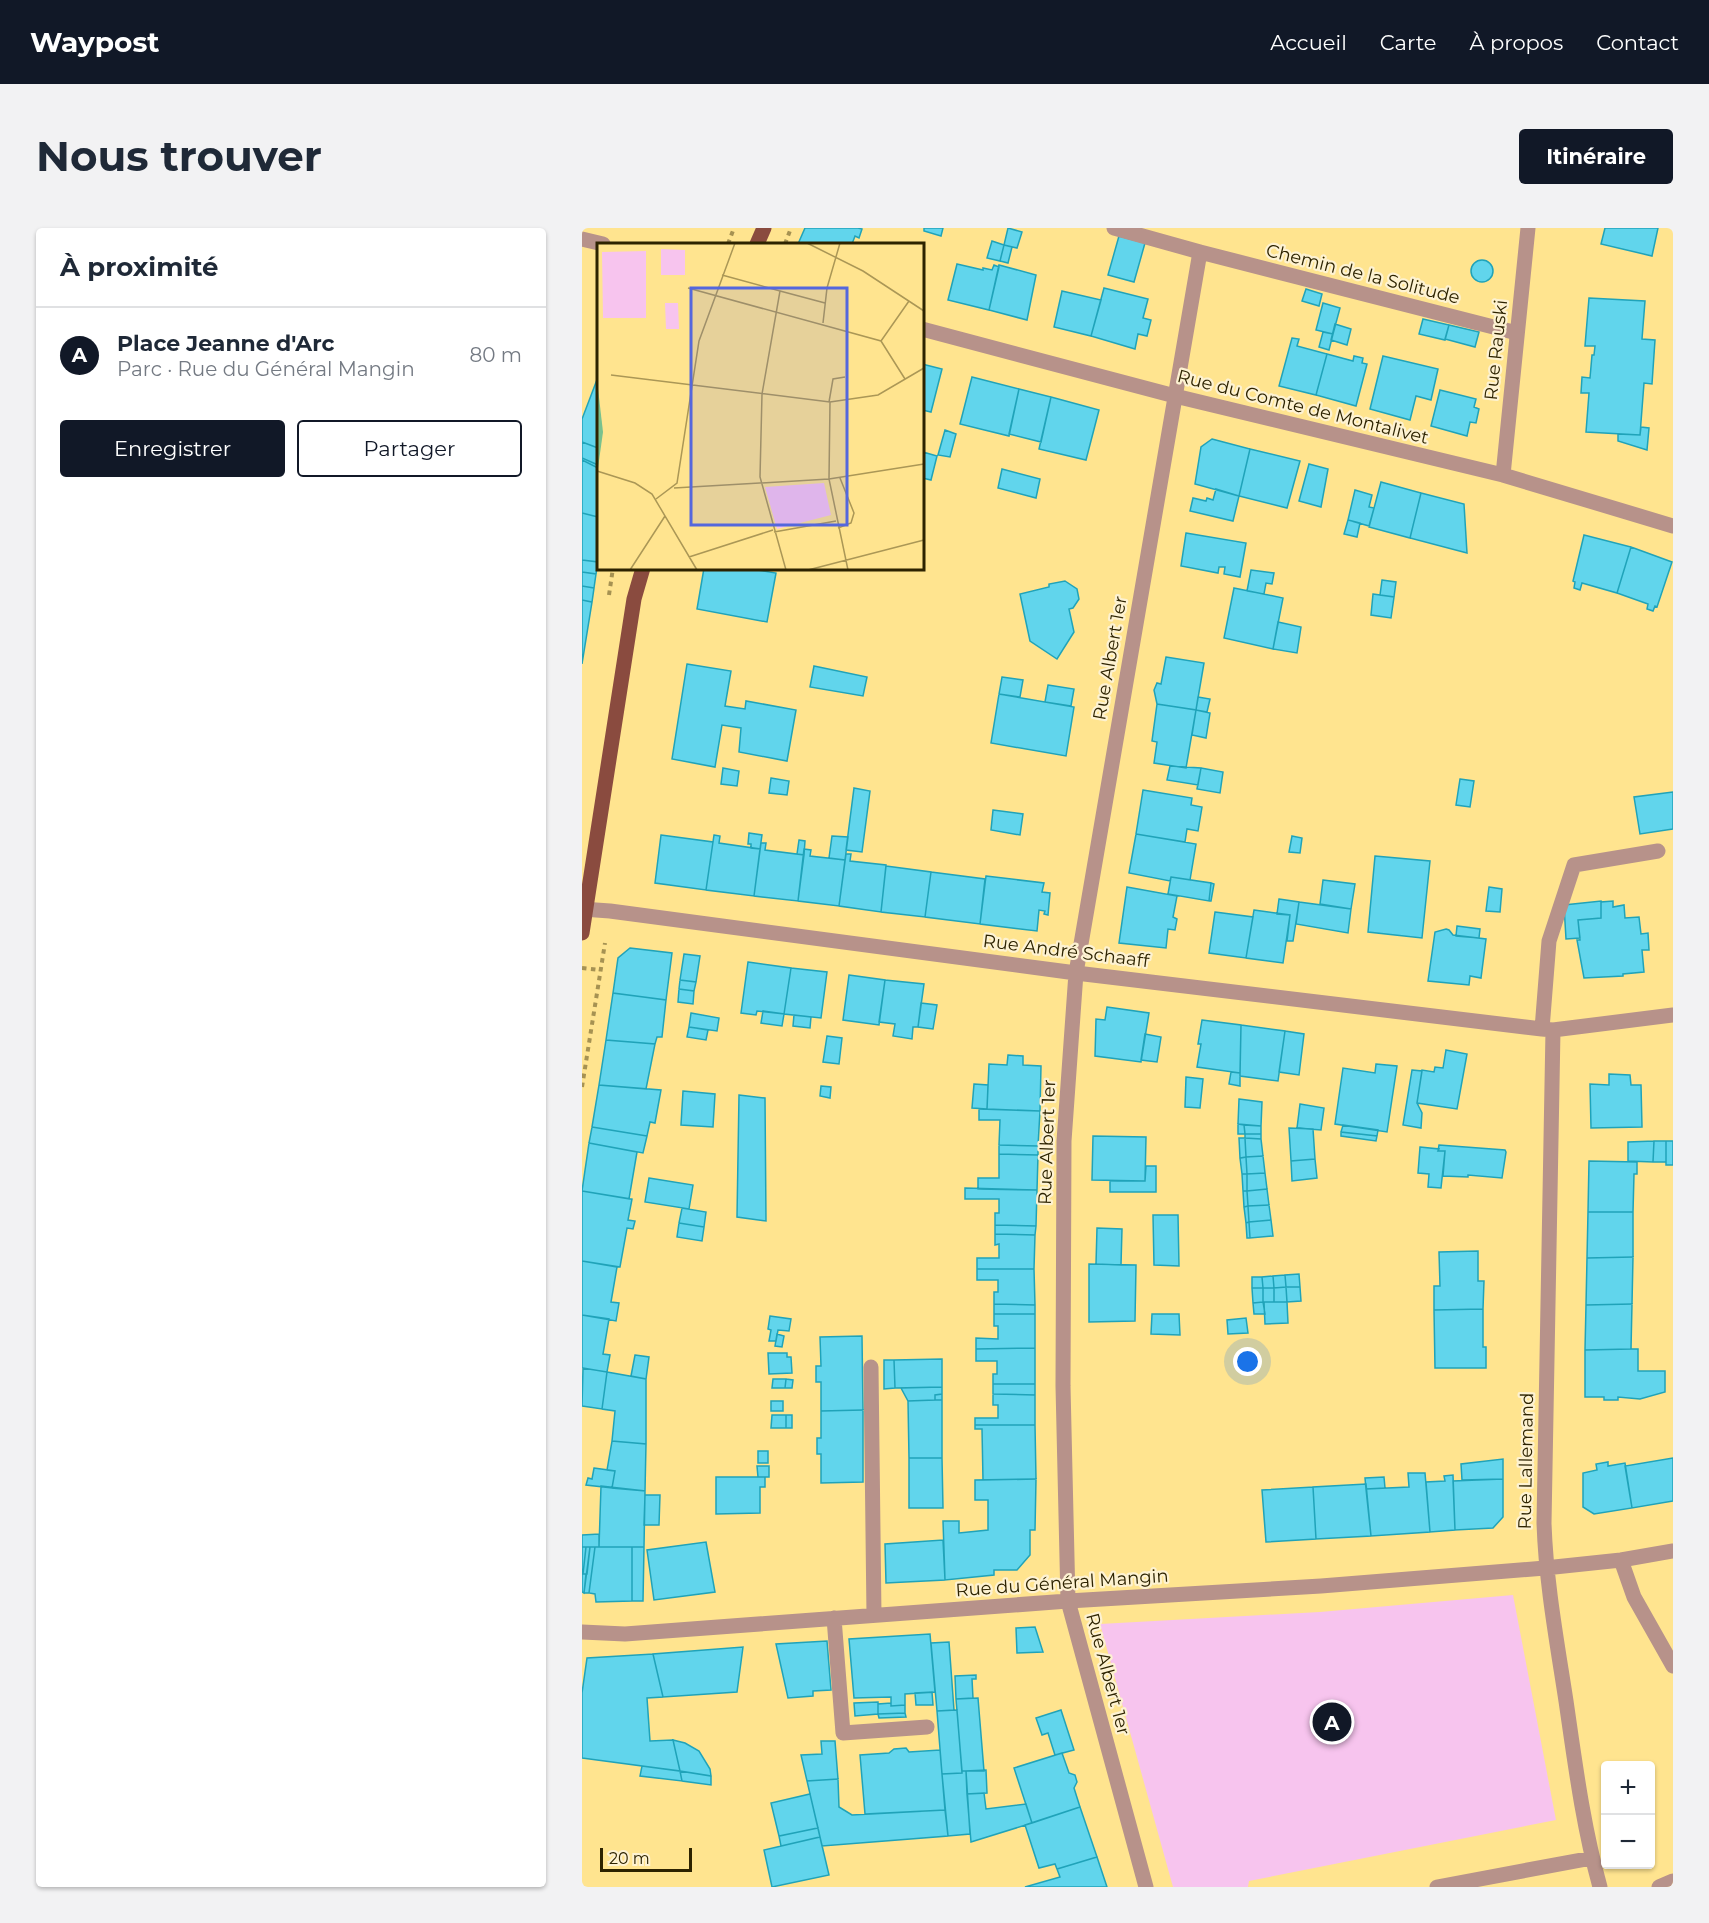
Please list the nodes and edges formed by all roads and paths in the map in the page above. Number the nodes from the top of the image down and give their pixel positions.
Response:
1 (734, 228) edge
2 (764, 228) edge
3 (791, 228) edge
4 (1114, 228) edge
5 (1528, 228) edge
6 (582, 239) edge
7 (599, 243) edge
8 (728, 243) edge
9 (757, 243) edge
10 (785, 243) edge
11 (1200, 252) junction
12 (924, 330) edge
13 (1517, 333) junction
14 (1175, 396) junction
15 (1503, 475) junction
16 (1673, 526) edge
17 (642, 570) edge
18 (1658, 851) dead end
19 (584, 909) edge
20 (582, 933) edge
21 (582, 968) edge
22 (600, 970) dead end
23 (1076, 973) junction
24 (1673, 1015) edge
25 (1548, 1030) junction
26 (871, 1367) dead end
27 (1673, 1551) edge
28 (1621, 1560) junction
29 (1545, 1568) junction
30 (1068, 1601) junction
31 (874, 1615) junction
32 (834, 1618) junction
33 (582, 1632) edge
34 (1673, 1666) edge
35 (927, 1727) dead end
36 (1592, 1858) junction
37 (1673, 1881) edge
38 (1146, 1887) edge
39 (1437, 1887) edge
40 (1600, 1887) edge
41 (1659, 1887) edge

1 - 8 path
2 - 9 main road
3 - 10 path
4 - 11 street, Chemin de la Solitude
5 - 13 street, Rue Rauski
6 - 7 street
11 - 13 street, Chemin de la Solitude
11 - 14 street
12 - 14 street, Rue du Comte de Montalivet
13 - 15 street, Rue Rauski
14 - 15 street, Rue du Comte de Montalivet
14 - 23 street, Rue Albert 1er
15 - 16 street, Rue du Comte de Montalivet
17 - 19 main road
18 - 25 street
19 - 20 main road
19 - 23 street, Rue André Schaaff
21 - 22 path
23 - 25 street, Rue André Schaaff
23 - 30 street, Rue Albert 1er
24 - 25 street, Rue André Schaaff
25 - 29 street, Rue Lallemand
26 - 31 street
27 - 28 street, Rue du Général Mangin
28 - 29 street, Rue du Général Mangin
28 - 34 street
29 - 30 street, Rue du Général Mangin
29 - 36 street, Rue Lallemand
30 - 31 street, Rue du Général Mangin
30 - 38 street, Rue Albert 1er
31 - 32 street, Rue du Général Mangin
32 - 33 street, Rue du Général Mangin
32 - 35 street
36 - 39 street
36 - 40 street, Rue Lallemand
37 - 41 street

